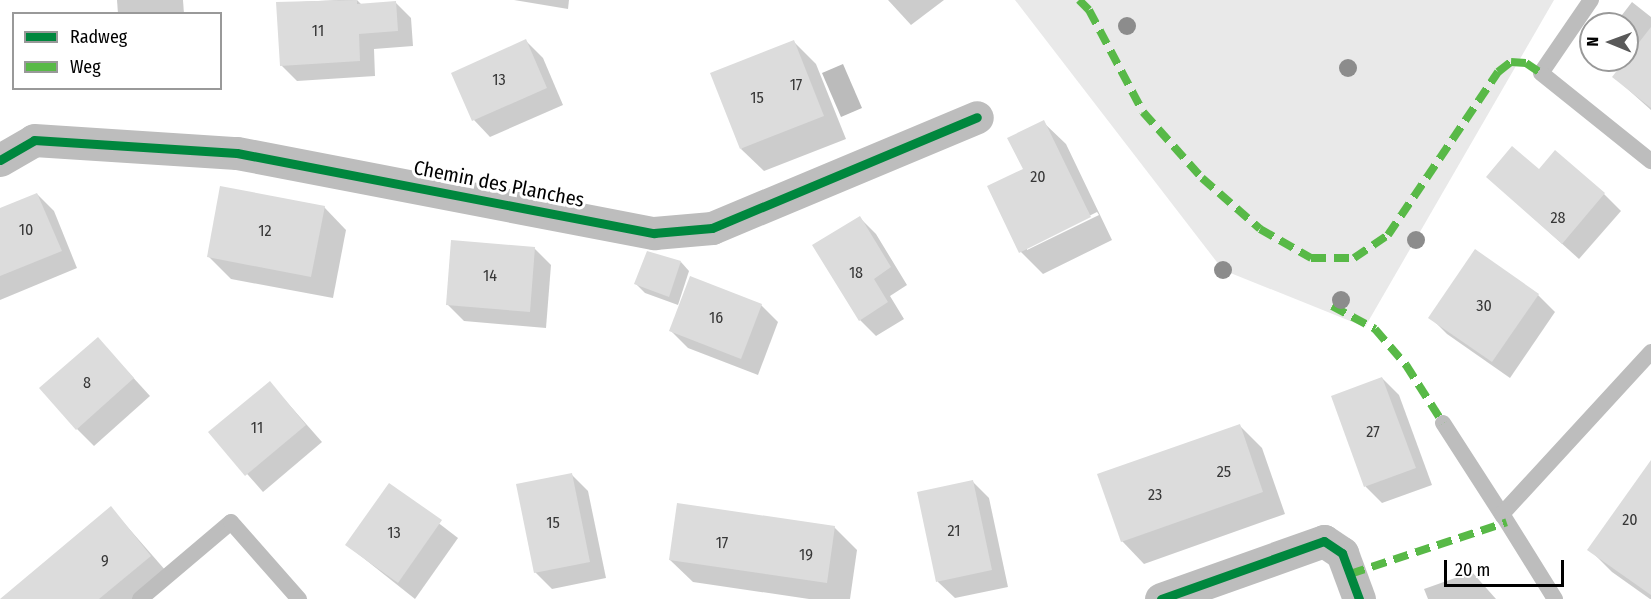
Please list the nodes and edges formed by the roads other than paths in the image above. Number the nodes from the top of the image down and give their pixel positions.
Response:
1 (1591, 0) edge
2 (976, 117) dead end
3 (0, 160) edge
4 (1651, 161) edge
5 (1651, 352) edge
6 (1443, 423) dead end
7 (1503, 516) junction
8 (140, 599) edge
9 (299, 599) edge
10 (1161, 599) edge
11 (1359, 599) edge
12 (1555, 599) edge

1 - 4 lane
2 - 3 street, Chemin des Planches
5 - 7 lane
6 - 7 lane
7 - 12 lane
8 - 9 lane
10 - 11 street

